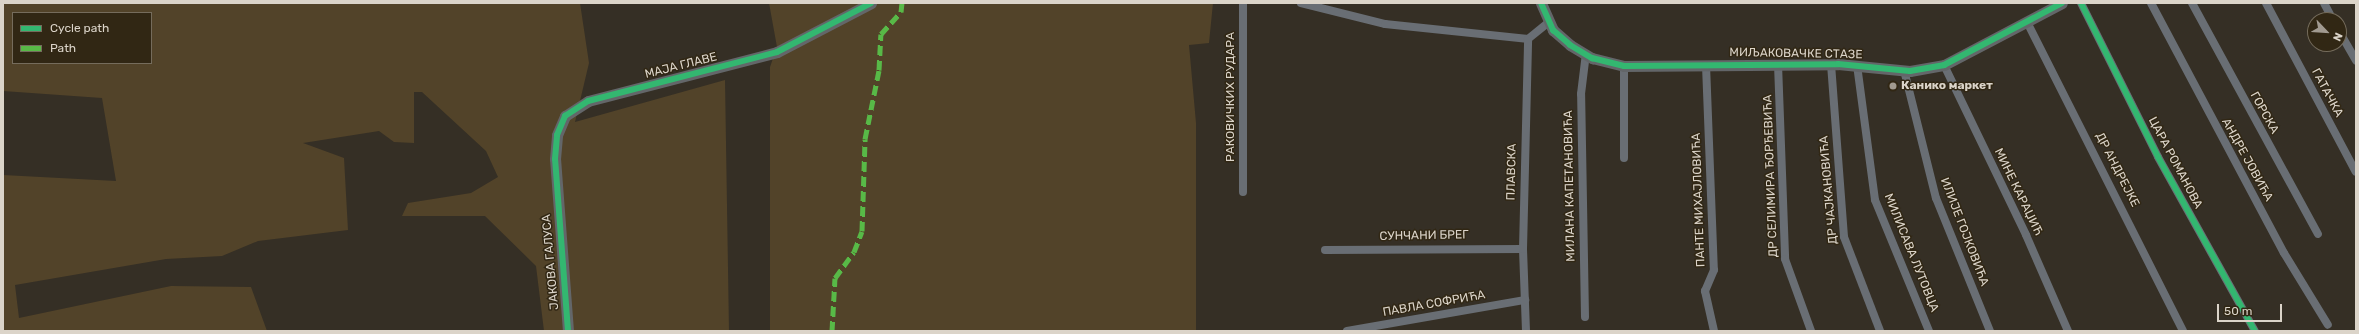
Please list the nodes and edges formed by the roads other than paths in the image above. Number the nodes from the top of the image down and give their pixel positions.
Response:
1 (871, 3) edge
2 (1243, 3) edge
3 (1301, 3) edge
4 (1541, 3) edge
5 (2062, 3) edge
6 (2082, 3) edge
7 (2151, 3) edge
8 (2192, 3) edge
9 (2266, 3) edge
10 (2324, 3) edge
11 (2329, 12) edge
12 (2027, 22) junction
13 (1548, 23) junction
14 (1528, 39) junction
15 (2347, 45) edge
16 (1586, 55) junction
17 (2356, 60) edge
18 (1778, 64) junction
19 (1831, 64) junction
20 (1706, 65) junction
21 (1857, 65) junction
22 (1944, 65) junction
23 (1624, 66) junction
24 (1904, 70) junction
25 (1624, 158) dead end
26 (2356, 172) edge
27 (556, 190) joint
28 (1242, 192) dead end
29 (2318, 234) dead end
30 (1523, 249) junction
31 (1326, 250) dead end
32 (1525, 300) junction
33 (1585, 317) dead end
34 (2328, 325) dead end
35 (568, 331) edge
36 (1347, 331) edge
37 (1526, 331) edge
38 (1714, 331) edge
39 (1811, 331) edge
40 (1880, 331) edge
41 (1929, 331) edge
42 (1990, 331) edge
43 (2068, 331) edge
44 (2183, 331) edge
45 (2255, 331) edge

1 - 27 street, МАЈА ГЛАВЕ
2 - 28 street, РАКОВИЧКИХ РУДАРА
3 - 14 street
4 - 13 street, МИЉАКОВАЧКЕ СТАЗЕ
5 - 12 street, МИЉАКОВАЧКЕ СТАЗЕ
6 - 45 street, ЦАРА РОМАНОВА
7 - 34 street, АНДРЕ ЈОВИЋА
8 - 29 street, ГОРСКА
9 - 26 street, ГАТАЧКА
10 - 11 street
12 - 22 street, МИЉАКОВАЧКЕ СТАЗЕ
12 - 44 street, ДР АНДРЕЈКЕ
13 - 14 street
13 - 16 street, МИЉАКОВАЧКЕ СТАЗЕ
14 - 30 street, ПЛАВСКА
15 - 17 street
16 - 23 street, МИЉАКОВАЧКЕ СТАЗЕ
16 - 33 street, МИЛАНА КАПЕТАНОВИЋА
18 - 19 street, МИЉАКОВАЧКЕ СТАЗЕ
18 - 20 street, МИЉАКОВАЧКЕ СТАЗЕ
18 - 39 street, ДР СЕЛИМИРА ЂОРЂЕВИЋА
19 - 21 street, МИЉАКОВАЧКЕ СТАЗЕ
19 - 40 street, ДР ЧАЈКАНОВИЋА
20 - 23 street, МИЉАКОВАЧКЕ СТАЗЕ
20 - 38 street, ПАНТЕ МИХАЈЛОВИЋА
21 - 24 street, МИЉАКОВАЧКЕ СТАЗЕ
21 - 41 street, МИЛИСАВА ЛУТОВЦА
22 - 24 street, МИЉАКОВАЧКЕ СТАЗЕ
22 - 43 street, МИНЕ КАРАЏИЋ
23 - 25 street
24 - 42 street, ИЛИЈЕ ГОЈКОВИЋА
27 - 35 street, ЈАКОВА ГАЛУСА
30 - 31 street, СУНЧАНИ БРЕГ
30 - 32 street, ПЛАВСКА
32 - 36 street, ПАВЛА СОФРИЋА
32 - 37 street, ПЛАВСКА

